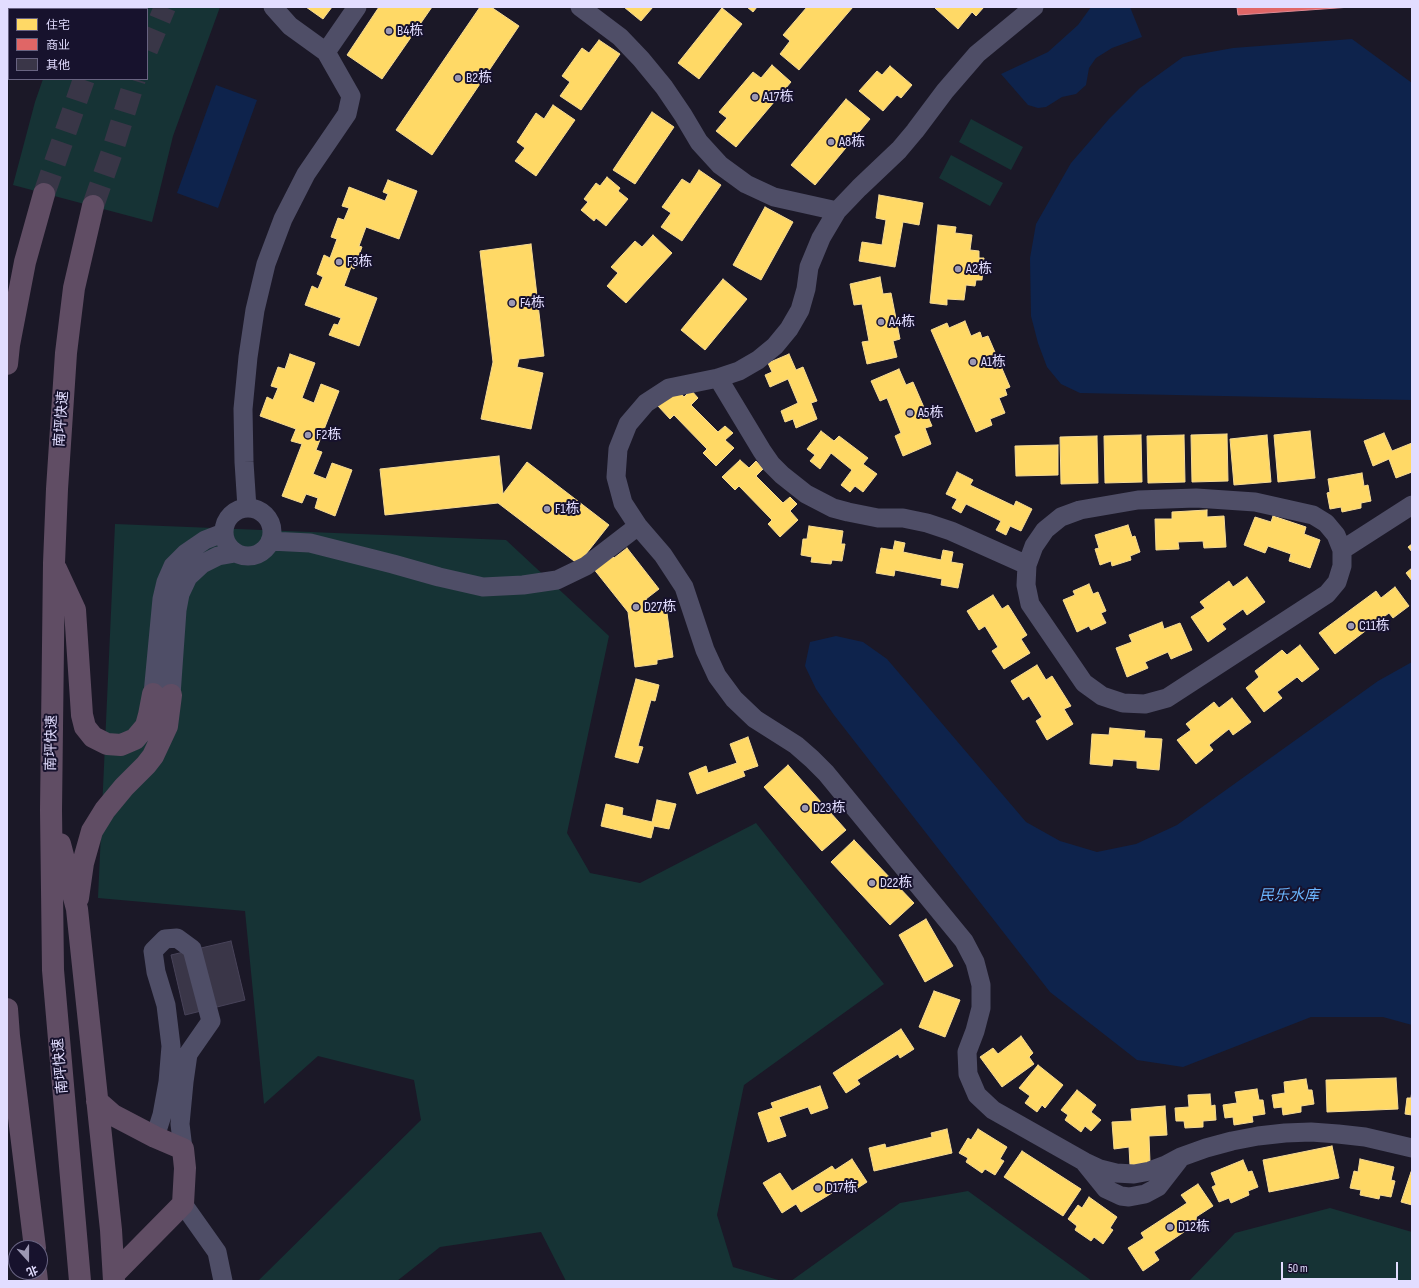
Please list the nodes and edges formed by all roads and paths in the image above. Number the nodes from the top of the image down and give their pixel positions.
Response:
1 (273, 7) edge
2 (356, 7) edge
3 (580, 7) edge
4 (1034, 7) edge
5 (326, 52) junction
6 (44, 194) tunnel mouth
7 (93, 206) tunnel mouth
8 (837, 211) junction
9 (7, 364) edge
10 (718, 378) junction
11 (1412, 505) edge
12 (248, 508) junction
13 (638, 526) junction
14 (223, 533) junction
15 (270, 541) junction
16 (1342, 550) junction
17 (235, 553) junction
18 (54, 563) junction
19 (1027, 565) junction
20 (162, 694) junction
21 (51, 810) junction
22 (76, 909) junction
23 (7, 1009) edge
24 (96, 1101) junction
25 (155, 1137) junction
26 (1412, 1148) edge
27 (183, 1149) junction
28 (183, 1204) junction
29 (34, 1240) edge
30 (114, 1278) edge
31 (80, 1281) edge
32 (223, 1281) edge

1 - 5 street
2 - 5 street
3 - 8 street
4 - 8 street
5 - 12 street
6 - 9 highway
7 - 18 highway, 南坪快速
8 - 10 street
10 - 13 street
10 - 19 street
11 - 16 street
12 - 14 street
12 - 15 street
13 - 15 street
13 - 26 street
14 - 17 street
14 - 20 street
15 - 17 street
16 - 19 street
16 - 19 street
17 - 20 street
18 - 20 highway
18 - 21 highway, 南坪快速
20 - 22 highway
21 - 22 highway
21 - 31 highway, 南坪快速
22 - 24 highway
23 - 29 highway
24 - 25 highway
24 - 30 highway
25 - 27 highway
25 - 27 street
27 - 28 highway
28 - 30 highway
28 - 32 street

